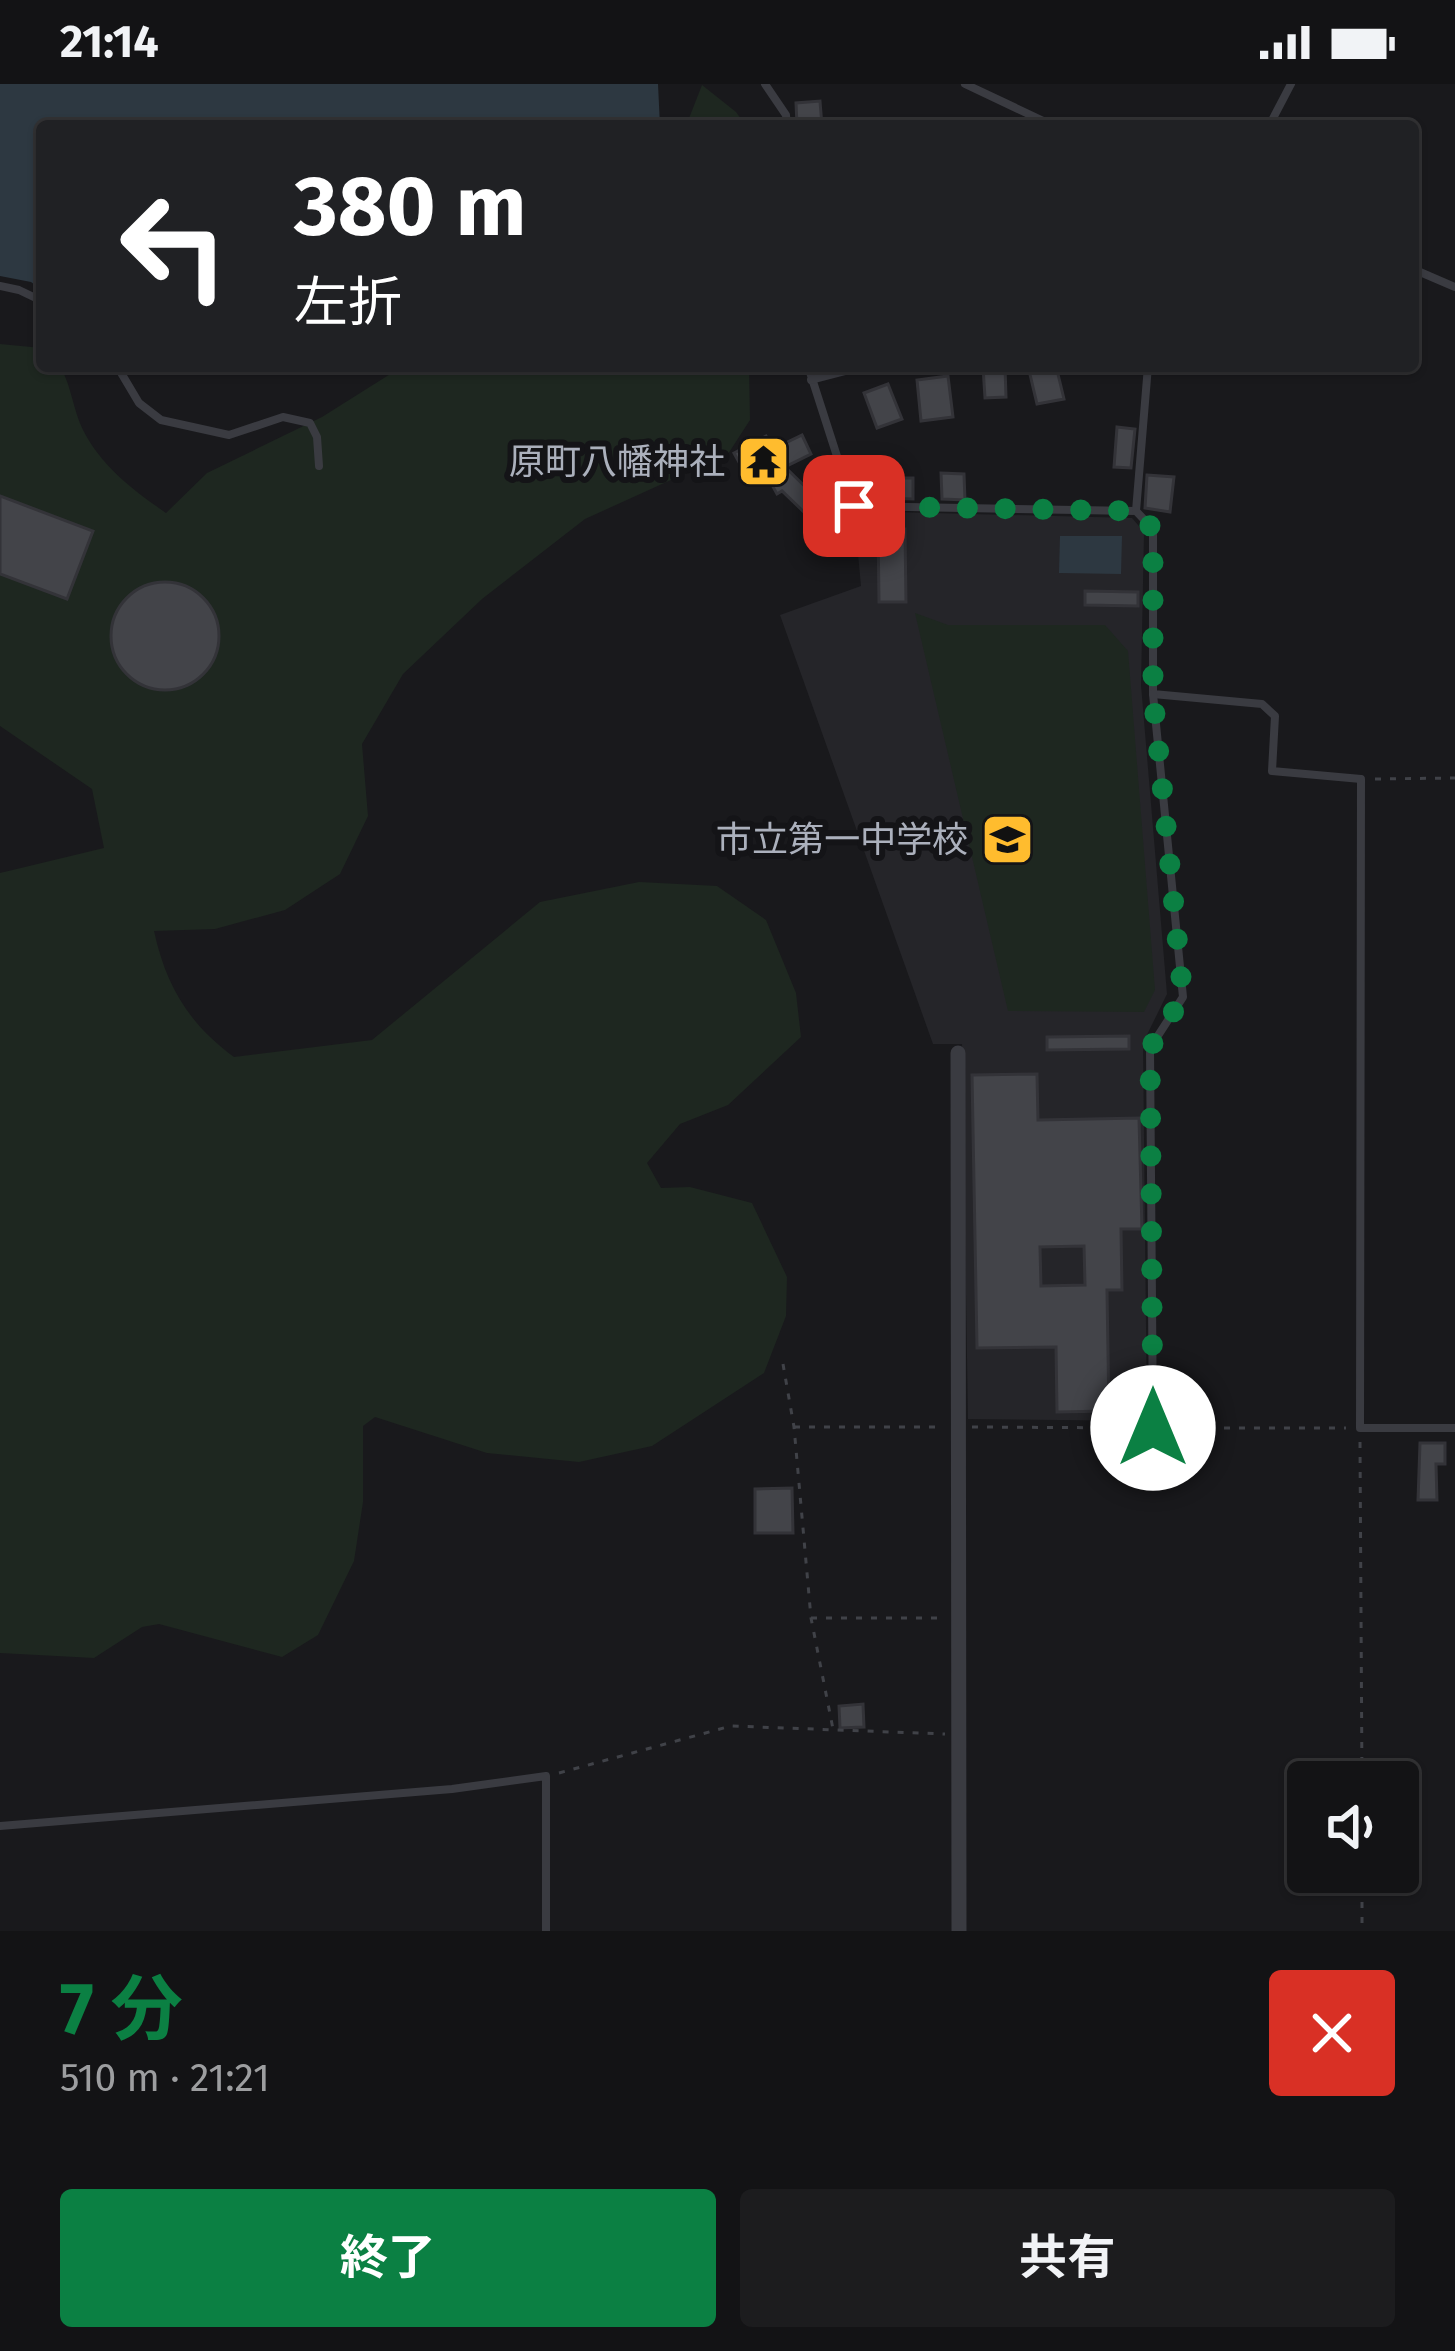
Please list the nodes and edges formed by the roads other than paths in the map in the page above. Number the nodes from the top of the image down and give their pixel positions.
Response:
1 (765, 84) edge
2 (965, 84) edge
3 (1291, 84) edge
4 (786, 120) edge
5 (1041, 120) edge
6 (1272, 120) edge
7 (1419, 272) edge
8 (0, 286) edge
9 (1455, 287) edge
10 (36, 298) edge
11 (121, 372) edge
12 (809, 372) edge
13 (842, 372) edge
14 (1148, 372) edge
15 (811, 380) junction
16 (320, 466) dead end
17 (1136, 511) junction
18 (1153, 694) junction
19 (958, 1053) dead end
20 (1153, 1428) dead end
21 (1455, 1428) edge
22 (0, 1826) edge
23 (546, 1931) edge
24 (959, 1931) edge

1 - 4 lane
2 - 5 lane
3 - 6 lane
7 - 9 lane
8 - 10 lane
11 - 16 lane
12 - 15 lane
13 - 15 lane
14 - 17 lane
15 - 17 lane
17 - 18 lane
18 - 20 lane
18 - 21 lane
19 - 24 street
22 - 23 lane

